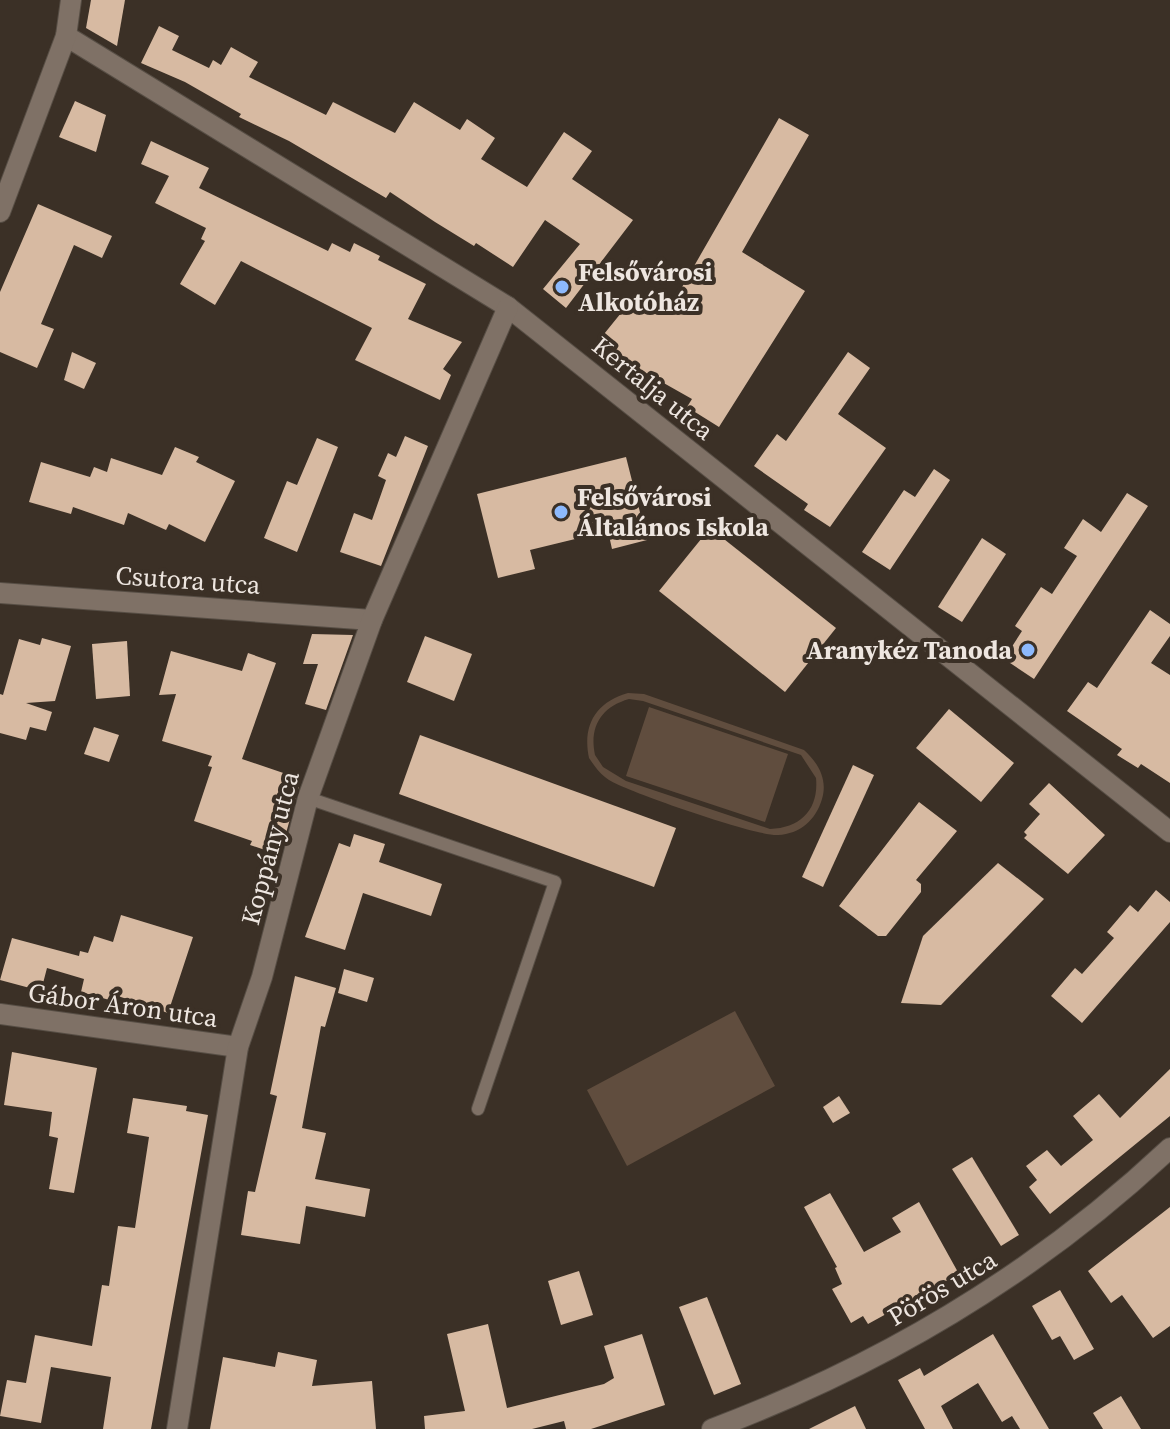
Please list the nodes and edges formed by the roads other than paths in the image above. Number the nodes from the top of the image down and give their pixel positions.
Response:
1 (71, 0) edge
2 (66, 36) junction
3 (0, 212) edge
4 (508, 307) junction
5 (0, 593) edge
6 (372, 620) junction
7 (308, 798) junction
8 (1170, 832) edge
9 (0, 1014) edge
10 (238, 1047) junction
11 (478, 1109) dead end
12 (1170, 1148) edge
13 (177, 1429) edge
14 (712, 1429) edge

1 - 2 street
2 - 3 street
2 - 4 street, Kertalja utca
4 - 6 street, Koppány utca
4 - 8 street, Kertalja utca
5 - 6 street, Csutora utca
6 - 7 street, Koppány utca
7 - 10 street, Koppány utca
7 - 11 lane
9 - 10 street, Gábor Áron utca
10 - 13 street, Koppány utca
12 - 14 street, Pörös utca

